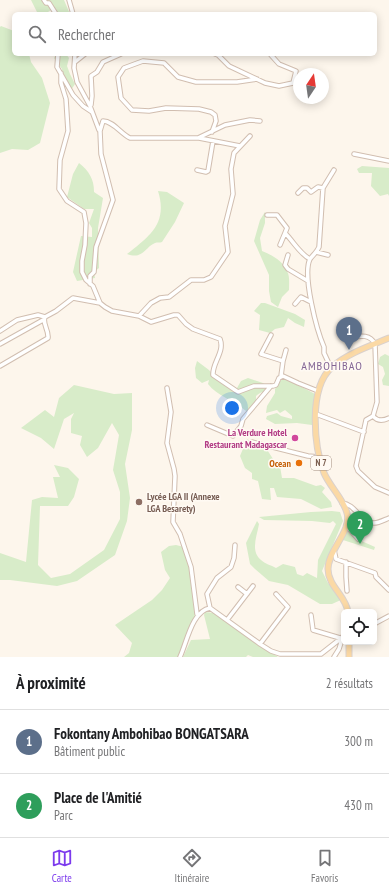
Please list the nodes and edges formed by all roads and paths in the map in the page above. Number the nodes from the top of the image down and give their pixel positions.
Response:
1 (44, 0) edge
2 (69, 0) edge
3 (55, 12) edge
4 (72, 12) edge
5 (58, 56) edge
6 (75, 56) edge
7 (82, 56) edge
8 (116, 56) edge
9 (219, 56) edge
10 (272, 56) edge
11 (75, 62) junction
12 (61, 73) junction
13 (257, 79) junction
14 (90, 106) junction
15 (93, 113) junction
16 (260, 121) dead end
17 (100, 131) junction
18 (212, 132) junction
19 (250, 136) dead end
20 (198, 138) junction
21 (213, 141) junction
22 (240, 146) junction
23 (354, 154) dead end
24 (389, 161) edge
25 (197, 170) dead end
26 (334, 170) dead end
27 (322, 188) junction
28 (298, 193) dead end
29 (267, 215) dead end
30 (285, 233) junction
31 (280, 245) dead end
32 (316, 252) junction
33 (288, 255) dead end
34 (328, 255) dead end
35 (310, 259) junction
36 (308, 281) junction
37 (90, 284) junction
38 (311, 302) junction
39 (100, 304) junction
40 (295, 304) dead end
41 (139, 316) junction
42 (44, 318) junction
43 (0, 331) edge
44 (271, 335) dead end
45 (345, 338) dead end
46 (389, 338) edge
47 (0, 344) edge
48 (375, 344) junction
49 (286, 350) dead end
50 (283, 361) junction
51 (0, 366) edge
52 (331, 368) junction
53 (281, 376) junction
54 (271, 386) junction
55 (167, 388) dead end
56 (318, 390) junction
57 (316, 414) junction
58 (373, 416) junction
59 (389, 418) edge
60 (207, 425) dead end
61 (364, 432) junction
62 (252, 442) dead end
63 (320, 457) junction
64 (389, 493) edge
65 (342, 503) junction
66 (389, 518) edge
67 (346, 525) junction
68 (358, 539) dead end
69 (235, 545) dead end
70 (334, 550) junction
71 (346, 562) junction
72 (253, 586) dead end
73 (238, 587) dead end
74 (389, 590) edge
75 (347, 591) dead end
76 (247, 594) junction
77 (276, 594) dead end
78 (210, 608) junction
79 (347, 609) edge
80 (198, 614) junction
81 (311, 615) dead end
82 (389, 616) edge
83 (227, 620) junction
84 (377, 622) edge
85 (340, 638) joint
86 (260, 644) junction
87 (341, 644) edge
88 (349, 645) edge
89 (180, 657) edge
90 (334, 657) edge
91 (349, 657) edge

1 - 3 street
2 - 4 street
5 - 12 street
6 - 11 street
7 - 11 street
8 - 14 street
9 - 13 street
10 - 13 street
11 - 14 street
12 - 15 street
12 - 37 street
13 - 18 street
14 - 15 street
15 - 17 street
16 - 18 street
17 - 20 street
17 - 37 street
18 - 20 street
19 - 22 street
20 - 21 street
21 - 22 street
21 - 25 street
22 - 41 street
23 - 24 street
26 - 27 street
27 - 28 street
27 - 32 street
29 - 30 street
30 - 31 street
30 - 35 street
32 - 34 street
32 - 35 street
33 - 36 street
35 - 36 street
36 - 38 street
37 - 39 street
38 - 40 street
38 - 52 street
39 - 41 street
39 - 42 street
41 - 54 street
42 - 43 street
42 - 47 street
42 - 51 street
44 - 50 street
45 - 48 street
46 - 48 main road, N 7
48 - 52 main road, N 7
48 - 58 street
49 - 50 street
50 - 53 street
52 - 56 main road, N 7
53 - 54 street
53 - 56 street
54 - 60 street
55 - 80 street
56 - 57 main road, N 7
57 - 61 street
57 - 63 main road, N 7
58 - 59 street
58 - 61 street
61 - 64 street
62 - 63 street
63 - 65 main road, N 7
65 - 66 street
65 - 67 main road, N 7
67 - 68 street
67 - 70 main road
69 - 78 street
70 - 71 street
70 - 79 main road
71 - 74 street
71 - 75 street
72 - 76 street
73 - 76 street
76 - 83 street
77 - 86 street
78 - 80 street
78 - 83 street
80 - 89 street
81 - 85 street
82 - 84 street
83 - 86 street
85 - 86 street
87 - 90 street
88 - 91 main road

